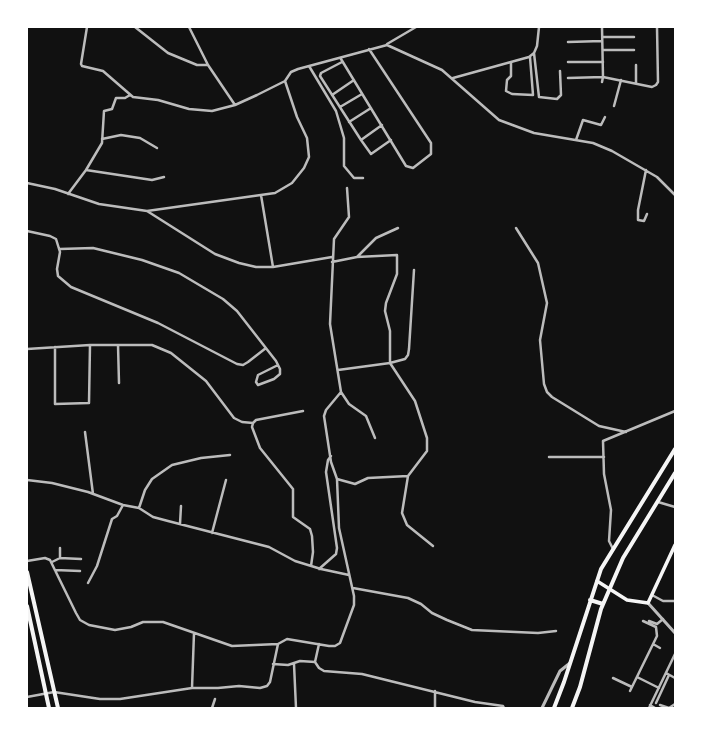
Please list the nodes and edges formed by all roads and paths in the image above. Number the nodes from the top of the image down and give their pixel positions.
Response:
1 (87, 27) edge
2 (135, 27) edge
3 (189, 27) edge
4 (416, 27) edge
5 (539, 27) edge
6 (602, 27) edge
7 (657, 27) edge
8 (602, 37) junction
9 (634, 37) dead end
10 (602, 41) junction
11 (568, 42) dead end
12 (387, 45) junction
13 (369, 49) junction
14 (603, 50) junction
15 (634, 50) dead end
16 (534, 53) junction
17 (530, 56) junction
18 (342, 60) junction
19 (511, 62) junction
20 (568, 62) dead end
21 (603, 62) junction
22 (208, 65) junction
23 (636, 65) dead end
24 (309, 66) junction
25 (560, 71) dead end
26 (603, 77) junction
27 (453, 78) junction
28 (568, 78) dead end
29 (354, 80) junction
30 (621, 80) junction
31 (285, 81) junction
32 (602, 82) dead end
33 (636, 84) junction
34 (362, 94) junction
35 (130, 95) junction
36 (332, 95) junction
37 (235, 105) junction
38 (614, 106) dead end
39 (340, 108) junction
40 (371, 108) junction
41 (605, 117) dead end
42 (349, 122) junction
43 (382, 125) junction
44 (102, 139) junction
45 (361, 140) junction
46 (391, 140) junction
47 (576, 140) junction
48 (157, 148) dead end
49 (86, 170) junction
50 (646, 170) junction
51 (164, 177) dead end
52 (363, 178) dead end
53 (27, 182) edge
54 (347, 188) dead end
55 (68, 194) junction
56 (675, 194) edge
57 (261, 195) junction
58 (147, 211) junction
59 (648, 214) dead end
60 (398, 228) dead end
61 (516, 228) dead end
62 (27, 231) edge
63 (60, 249) junction
64 (332, 257) junction
65 (356, 257) junction
66 (332, 262) junction
67 (273, 267) junction
68 (414, 270) dead end
69 (118, 345) junction
70 (90, 346) junction
71 (55, 347) junction
72 (266, 348) junction
73 (27, 349) edge
74 (390, 363) junction
75 (278, 365) junction
76 (338, 370) junction
77 (119, 383) dead end
78 (341, 392) junction
79 (303, 411) dead end
80 (675, 411) edge
81 (253, 423) junction
82 (85, 432) dead end
83 (626, 432) junction
84 (375, 438) dead end
85 (675, 449) edge
86 (230, 455) dead end
87 (331, 456) junction
88 (549, 457) dead end
89 (604, 457) junction
90 (675, 473) edge
91 (408, 476) junction
92 (337, 478) junction
93 (27, 480) edge
94 (226, 480) dead end
95 (93, 494) junction
96 (658, 502) junction
97 (123, 505) junction
98 (182, 506) dead end
99 (675, 507) edge
100 (139, 508) junction
101 (180, 524) junction
102 (212, 533) junction
103 (675, 544) edge
104 (433, 546) dead end
105 (60, 548) dead end
106 (613, 550) junction
107 (673, 553) edge
108 (675, 557) edge
109 (60, 558) junction
110 (81, 559) dead end
111 (27, 561) edge
112 (52, 562) junction
113 (311, 566) junction
114 (319, 569) junction
115 (55, 570) junction
116 (80, 571) dead end
117 (27, 572) edge
118 (349, 575) junction
119 (597, 581) junction
120 (88, 583) dead end
121 (353, 588) junction
122 (610, 588) junction
123 (652, 595) junction
124 (590, 600) junction
125 (675, 601) edge
126 (648, 603) junction
127 (34, 604) junction
128 (603, 604) junction
129 (27, 606) edge
130 (663, 619) junction
131 (643, 621) dead end
132 (649, 621) dead end
133 (655, 625) junction
134 (556, 631) dead end
135 (194, 633) junction
136 (675, 633) edge
137 (278, 644) junction
138 (320, 644) junction
139 (653, 644) junction
140 (660, 648) dead end
141 (675, 654) edge
142 (48, 661) junction
143 (673, 661) edge
144 (316, 662) junction
145 (39, 663) junction
146 (570, 663) junction
147 (273, 664) junction
148 (294, 664) junction
149 (666, 674) junction
150 (669, 675) junction
151 (637, 677) junction
152 (614, 678) dead end
153 (675, 678) edge
154 (632, 687) junction
155 (192, 688) junction
156 (659, 688) junction
157 (435, 691) junction
158 (630, 691) dead end
159 (45, 692) junction
160 (54, 692) junction
161 (27, 697) edge
162 (214, 699) dead end
163 (656, 703) dead end
164 (675, 704) edge
165 (660, 705) dead end
166 (650, 707) edge
167 (49, 708) edge
168 (58, 708) edge
169 (212, 708) edge
170 (296, 708) edge
171 (435, 708) edge
172 (504, 708) edge
173 (542, 708) edge
174 (554, 708) edge
175 (572, 708) edge
176 (655, 708) edge

1 - 35 street
2 - 22 street
3 - 22 street
4 - 12 street
5 - 16 street
6 - 8 street
7 - 33 street
8 - 9 street
8 - 10 street
10 - 11 street
10 - 14 street
12 - 13 street
12 - 27 street
13 - 18 street
13 - 46 street
14 - 15 street
14 - 21 street
16 - 17 street
16 - 25 street
17 - 19 street
17 - 19 street
18 - 24 street
18 - 29 street
18 - 36 street
19 - 27 street
20 - 21 street
21 - 26 street
22 - 37 street
23 - 33 street
24 - 31 street
24 - 52 street
26 - 28 street
26 - 30 street
26 - 32 street
27 - 47 street
29 - 34 street
29 - 36 street
30 - 33 street
30 - 38 street
31 - 37 street
31 - 57 street
34 - 39 street
34 - 40 street
35 - 37 street
35 - 44 street
36 - 39 street
39 - 42 street
40 - 42 street
40 - 43 street
41 - 47 street
42 - 45 street
43 - 45 street
43 - 46 street
44 - 48 street
44 - 49 street
45 - 46 street
47 - 50 street
49 - 51 street
49 - 55 street
50 - 56 street
50 - 59 street
53 - 55 street
54 - 64 street
55 - 58 street
57 - 58 street
57 - 67 street
58 - 67 street
60 - 65 street
61 - 83 street
62 - 63 street
63 - 72 street
63 - 72 street
64 - 66 street
64 - 67 street
65 - 66 street
65 - 74 street
66 - 76 street
68 - 74 street
69 - 70 street
69 - 77 street
69 - 81 street
70 - 71 street
70 - 71 street
71 - 73 street
72 - 75 street
74 - 76 street
74 - 91 street
75 - 75 street
76 - 78 street
78 - 84 street
78 - 87 street
79 - 81 street
80 - 83 street
81 - 113 street
82 - 95 street
83 - 89 street
85 - 106 main road
86 - 100 street
87 - 92 street
87 - 114 street
88 - 89 street
89 - 106 street
90 - 96 main road
91 - 92 street
91 - 104 street
92 - 118 street
93 - 95 street
94 - 102 street
95 - 97 street
96 - 99 street
96 - 122 main road
97 - 100 street
97 - 120 street
98 - 101 street
100 - 101 street
101 - 102 street
102 - 113 street
103 - 107 main road
105 - 109 street
106 - 119 main road
107 - 108 street
107 - 123 main road
109 - 110 street
109 - 112 street
111 - 112 street
112 - 115 street
113 - 114 street
114 - 118 street
115 - 116 street
115 - 135 street
117 - 127 main road
118 - 121 street
119 - 122 main road
119 - 124 main road
121 - 134 street
121 - 138 street
122 - 126 main road
122 - 128 main road
123 - 125 street
123 - 126 main road
124 - 128 main road
124 - 146 main road
126 - 130 street
127 - 129 main road
127 - 142 main road
128 - 175 main road
129 - 145 main road
130 - 133 street
130 - 136 street
131 - 133 street
132 - 133 street
133 - 139 street
135 - 137 street
135 - 155 street
137 - 138 street
137 - 147 street
138 - 144 street
139 - 140 street
139 - 151 street
141 - 143 street
142 - 145 main road
142 - 160 main road
143 - 149 street
144 - 148 street
144 - 157 street
145 - 159 main road
146 - 173 street
146 - 174 main road
147 - 148 street
147 - 155 street
148 - 170 street
149 - 150 street
149 - 156 street
150 - 153 street
150 - 163 street
151 - 154 street
151 - 156 street
152 - 154 street
154 - 158 street
155 - 160 street
156 - 166 street
157 - 171 street
157 - 172 street
159 - 160 street
159 - 161 street
159 - 167 main road
160 - 168 main road
162 - 169 street
164 - 165 street
166 - 176 street

